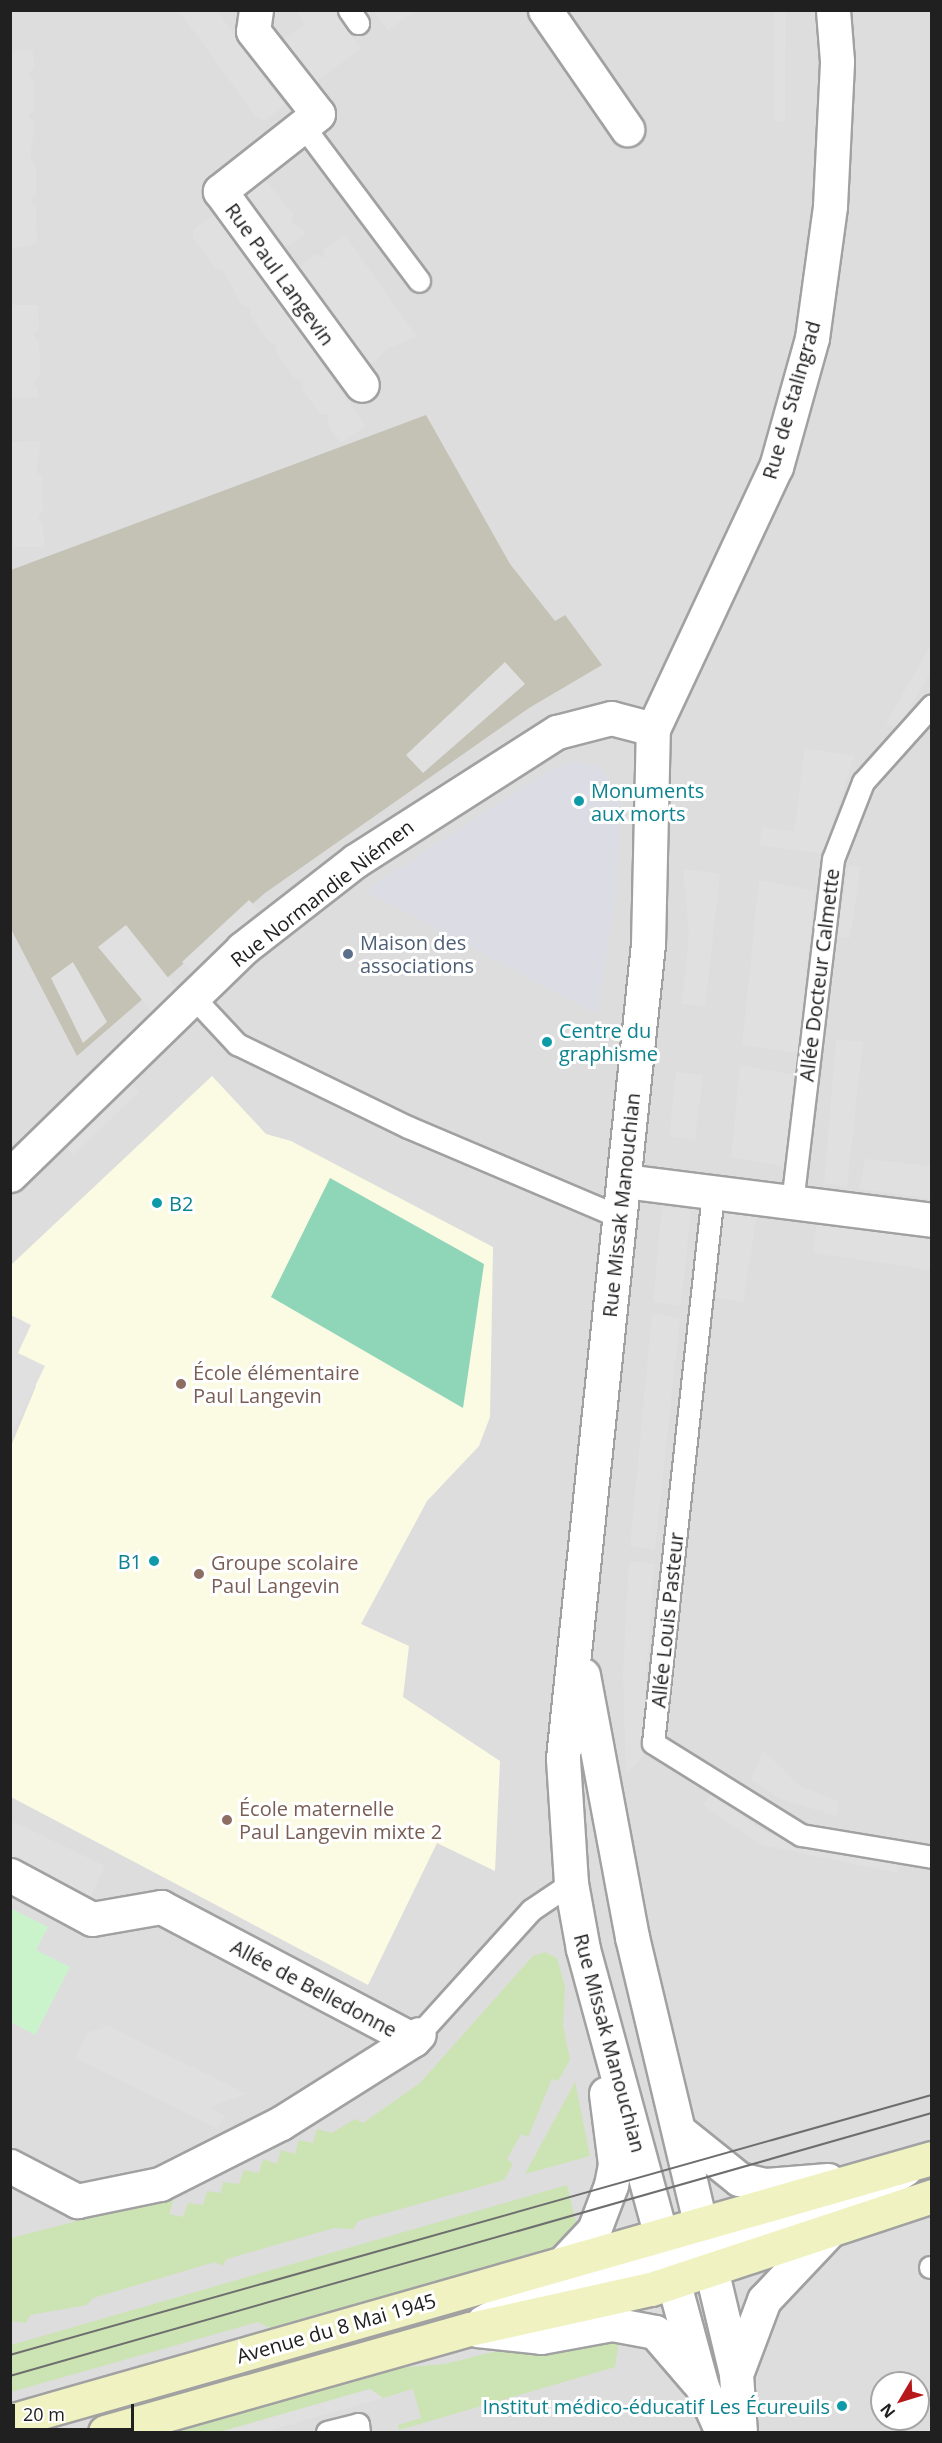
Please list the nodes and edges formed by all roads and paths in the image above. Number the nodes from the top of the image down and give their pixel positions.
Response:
1 (256, 10) edge
2 (545, 10) edge
3 (833, 10) edge
4 (304, 127) junction
5 (627, 129) dead end
6 (419, 281) dead end
7 (362, 385) dead end
8 (932, 705) edge
9 (653, 729) junction
10 (195, 999) junction
11 (10, 1175) edge
12 (624, 1181) junction
13 (713, 1193) junction
14 (792, 1203) junction
15 (620, 1217) junction
16 (932, 1220) edge
17 (577, 1644) junction
18 (932, 1857) edge
19 (10, 1875) edge
20 (571, 1883) junction
21 (590, 1972) junction
22 (604, 2026) junction
23 (416, 2037) junction
24 (683, 2134) junction
25 (923, 2161) edge
26 (10, 2166) edge
27 (865, 2177) junction
28 (932, 2196) edge
29 (829, 2231) junction
30 (689, 2253) junction
31 (561, 2265) junction
32 (470, 2329) junction
33 (736, 2374) junction
34 (702, 2387) junction
35 (10, 2421) edge
36 (105, 2433) edge
37 (327, 2433) edge
38 (359, 2433) edge
39 (722, 2433) edge
40 (739, 2433) edge

1 - 4 street
2 - 5 street
3 - 9 street, Rue de Stalingrad
4 - 6 lane
4 - 7 street, Rue Paul Langevin
8 - 14 lane, Allée Docteur Calmette
9 - 10 street, Rue Normandie Niémen
9 - 12 street, Rue Missak Manouchian
10 - 11 street, Rue Normandie Niémen
10 - 15 lane
12 - 13 street
12 - 15 street, Rue Missak Manouchian
13 - 14 street
13 - 18 lane, Allée Louis Pasteur
14 - 16 street
15 - 17 street, Rue Missak Manouchian
17 - 20 street, Rue Missak Manouchian
17 - 24 street, Rue Missak Manouchian
19 - 23 street, Allée de Belledonne
20 - 21 street, Rue Missak Manouchian
20 - 23 lane, Allée de Belledonne
21 - 22 street, Rue Missak Manouchian
21 - 30 street
22 - 30 street, Rue Missak Manouchian
22 - 31 street
23 - 26 street
24 - 27 street
24 - 30 street, Rue Missak Manouchian
25 - 27 main road
25 - 30 street
27 - 30 main road
28 - 29 main road
29 - 30 main road
29 - 33 street
30 - 31 main road, Avenue du 8 Mai 1945
30 - 32 main road, Avenue du 8 Mai 1945
30 - 33 street, Rue Missak Manouchian
30 - 34 street, Rue Missak Manouchian
30 - 40 street
31 - 35 main road, Avenue du 8 Mai 1945
32 - 34 street
32 - 36 main road, Avenue du 8 Mai 1945
33 - 40 street, Rue Missak Manouchian
34 - 39 street, Rue Missak Manouchian
37 - 38 lane

